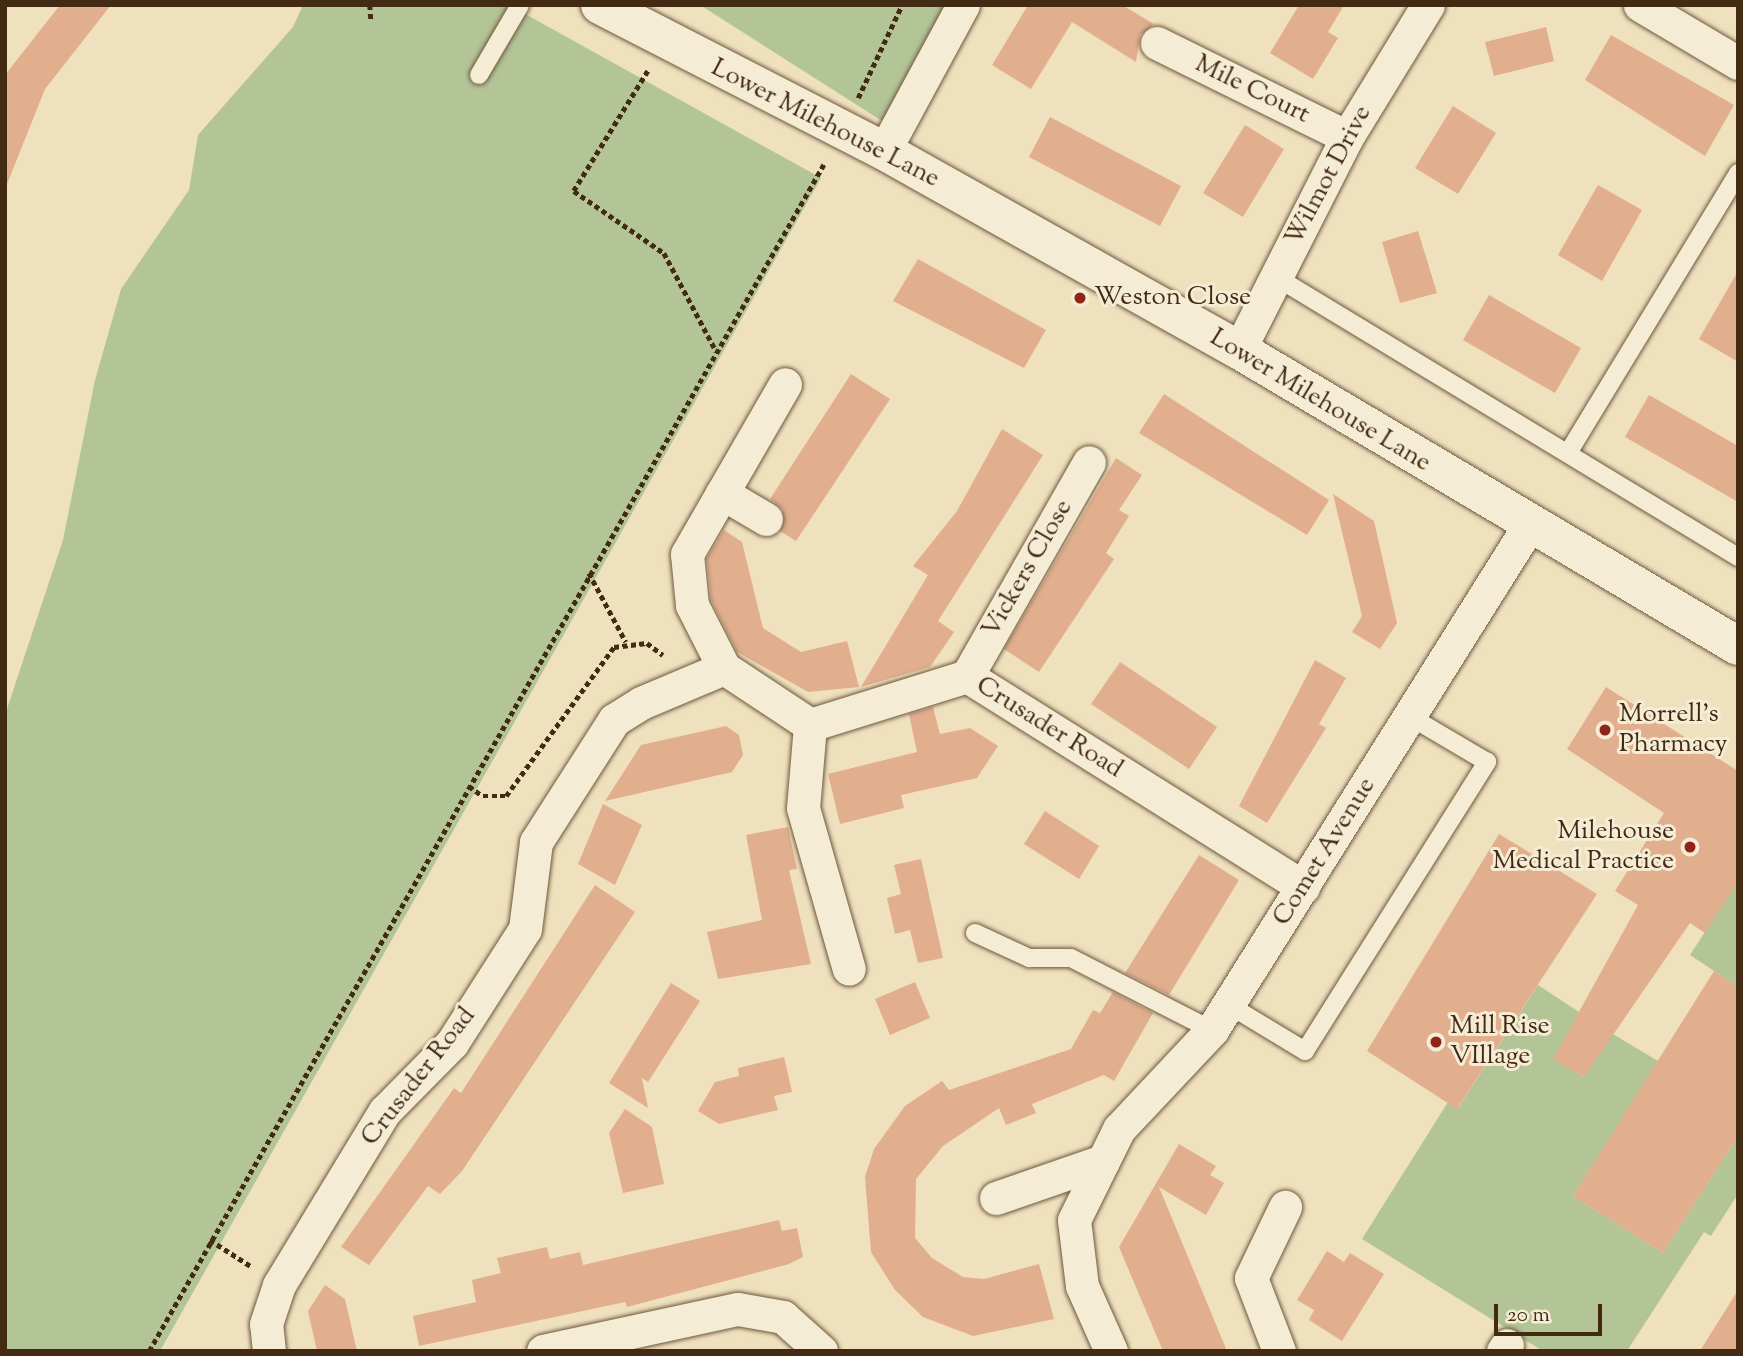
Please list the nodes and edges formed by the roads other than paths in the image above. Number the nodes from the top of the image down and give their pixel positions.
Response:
1 (520, 5) edge
2 (600, 5) edge
3 (963, 5) edge
4 (1428, 5) edge
5 (1640, 5) edge
6 (1157, 43) dead end
7 (1738, 63) edge
8 (479, 75) dead end
9 (1347, 137) junction
10 (884, 151) junction
11 (1738, 173) edge
12 (1276, 277) junction
13 (1239, 350) junction
14 (785, 384) dead end
15 (1567, 453) junction
16 (1089, 462) dead end
17 (722, 493) junction
18 (766, 519) dead end
19 (1528, 527) junction
20 (1738, 557) edge
21 (1738, 646) edge
22 (724, 668) junction
23 (967, 676) junction
24 (1411, 717) junction
25 (810, 725) junction
26 (1303, 887) junction
27 (975, 933) dead end
28 (849, 969) dead end
29 (1221, 1018) junction
30 (1103, 1161) junction
31 (996, 1198) dead end
32 (1285, 1207) dead end
33 (269, 1351) edge
34 (543, 1351) edge
35 (821, 1351) edge
36 (1111, 1351) edge
37 (1279, 1351) edge

1 - 8 lane
2 - 10 main road, Lower Milehouse Lane
3 - 10 street
4 - 9 street, Wilmot Drive
5 - 7 street
6 - 9 street, Mile Court
9 - 12 street, Wilmot Drive
10 - 13 main road, Lower Milehouse Lane
11 - 15 lane
12 - 13 street, Wilmot Drive
12 - 15 lane
13 - 19 main road, Lower Milehouse Lane
14 - 17 street
15 - 20 lane
16 - 23 street, Vickers Close
17 - 18 street
17 - 22 street
19 - 21 main road, Lower Milehouse Lane
19 - 24 street, Comet Avenue
22 - 25 street
22 - 33 street, Crusader Road
23 - 25 street, Crusader Road
23 - 26 street, Crusader Road
24 - 26 street, Comet Avenue
24 - 29 lane
25 - 28 street
26 - 29 street, Comet Avenue
27 - 29 lane
29 - 30 street, Comet Avenue
30 - 31 street
30 - 36 street, Comet Avenue
32 - 37 street
34 - 35 street

